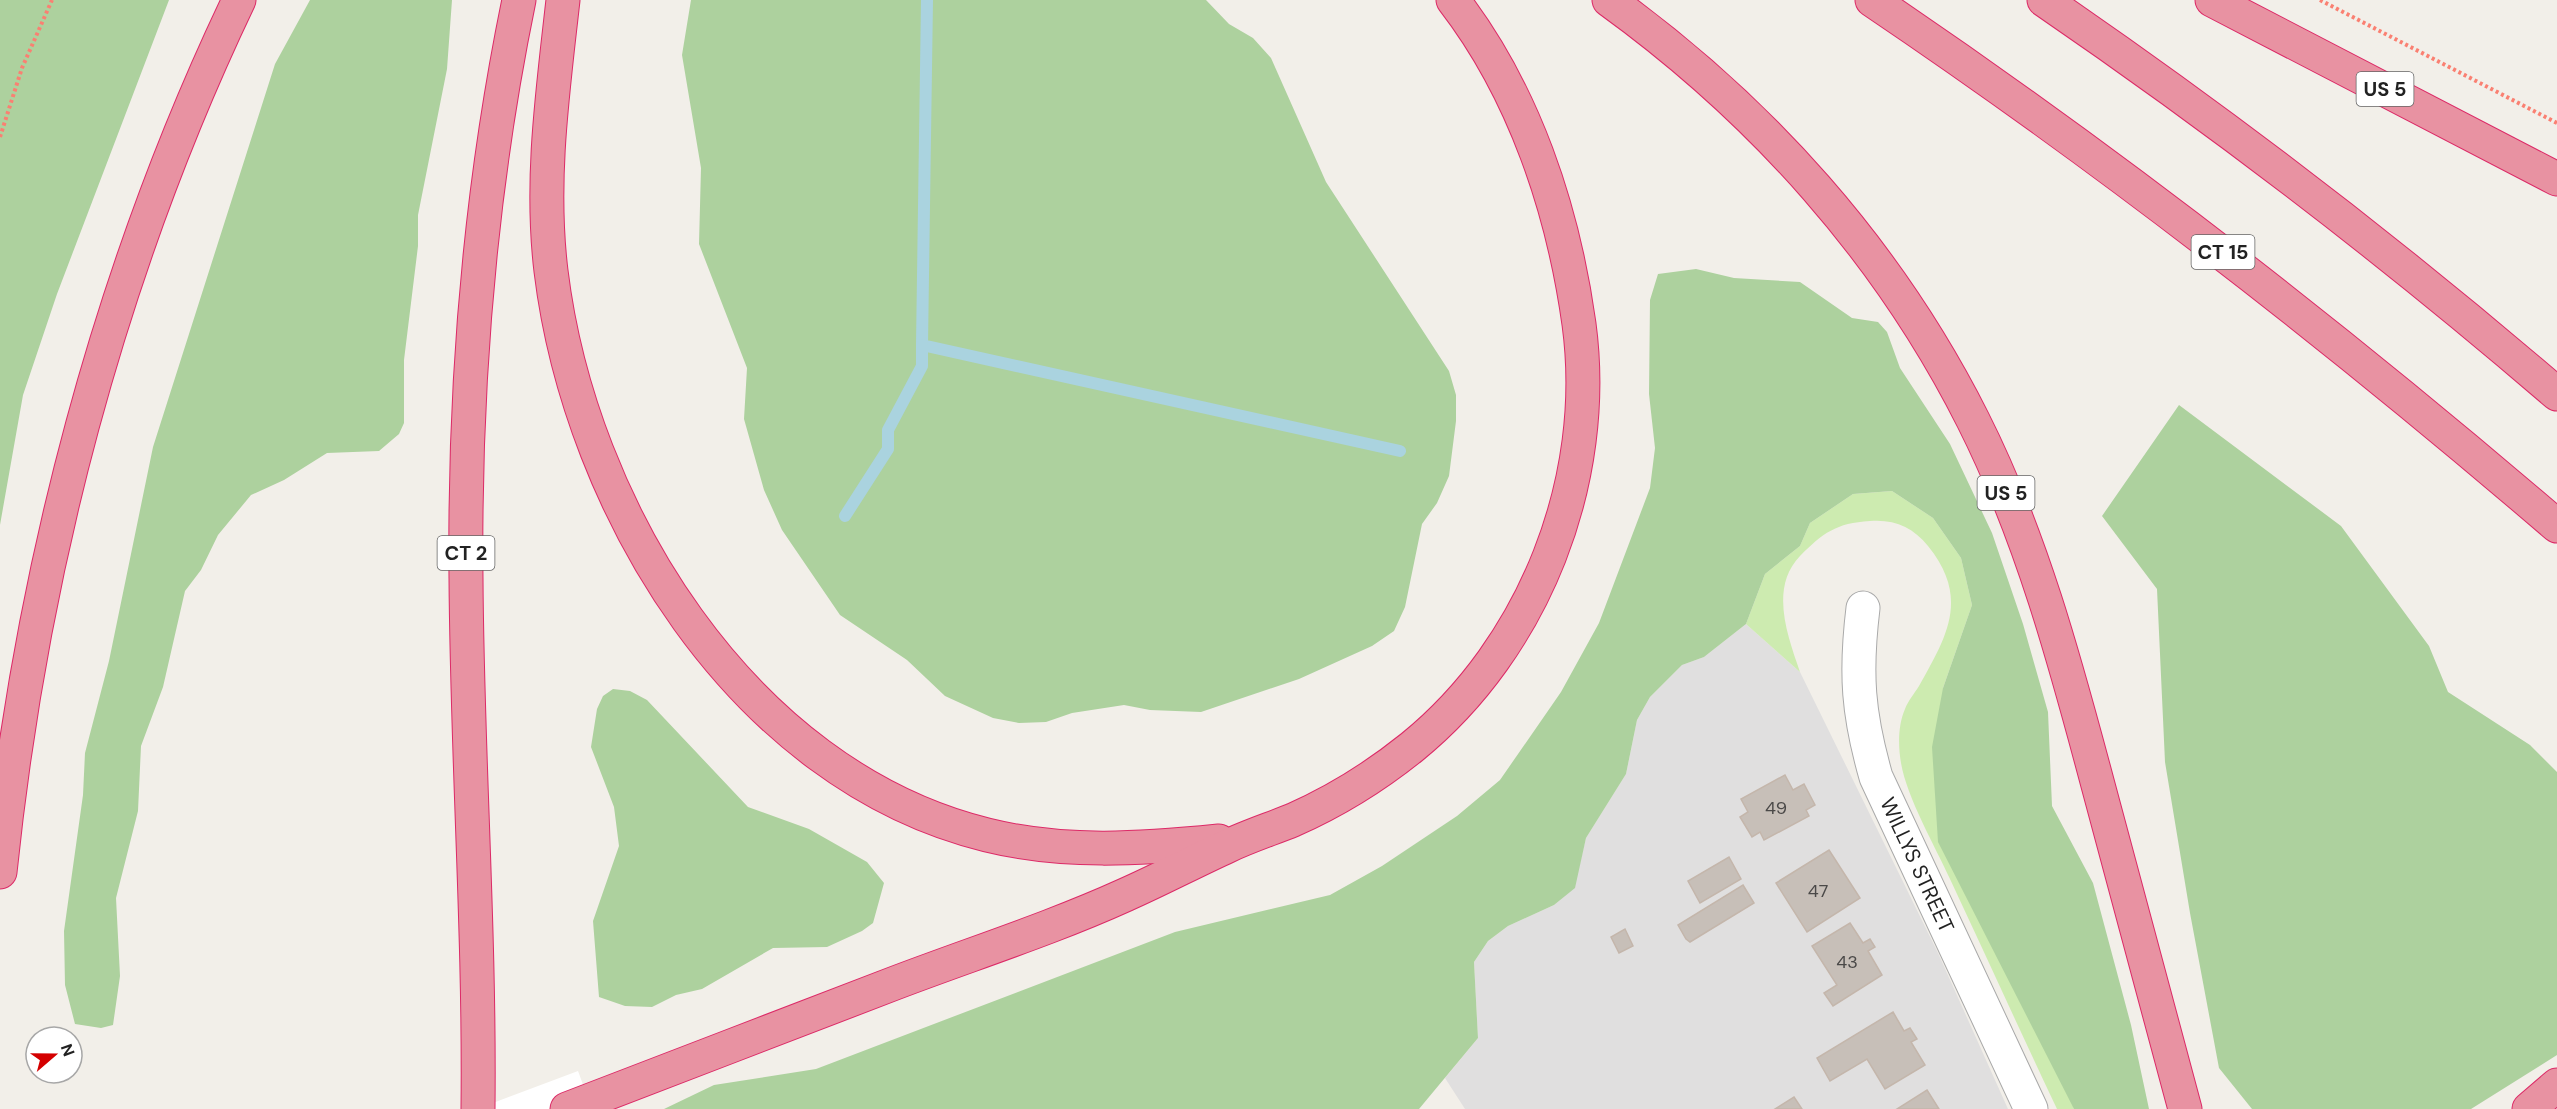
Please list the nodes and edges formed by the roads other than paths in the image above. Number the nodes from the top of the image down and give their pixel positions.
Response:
1 (239, 0) edge
2 (519, 0) edge
3 (563, 0) edge
4 (1453, 0) edge
5 (1609, 0) edge
6 (1872, 0) edge
7 (2044, 0) edge
8 (2212, 0) edge
9 (2557, 178) edge
10 (2557, 394) edge
11 (2557, 526) edge
12 (1863, 608) dead end
13 (1242, 839) junction
14 (0, 872) edge
15 (2557, 1085) edge
16 (578, 1105) edge
17 (478, 1109) edge
18 (2031, 1109) edge
19 (2185, 1109) edge
20 (2529, 1109) edge

1 - 14 highway
2 - 17 highway, CT 2
3 - 13 highway
4 - 13 highway
5 - 19 highway, US 5
6 - 11 highway, CT 15
7 - 10 highway
8 - 9 highway, US 5
12 - 18 street, WILLYS STREET
13 - 16 highway
15 - 20 highway

